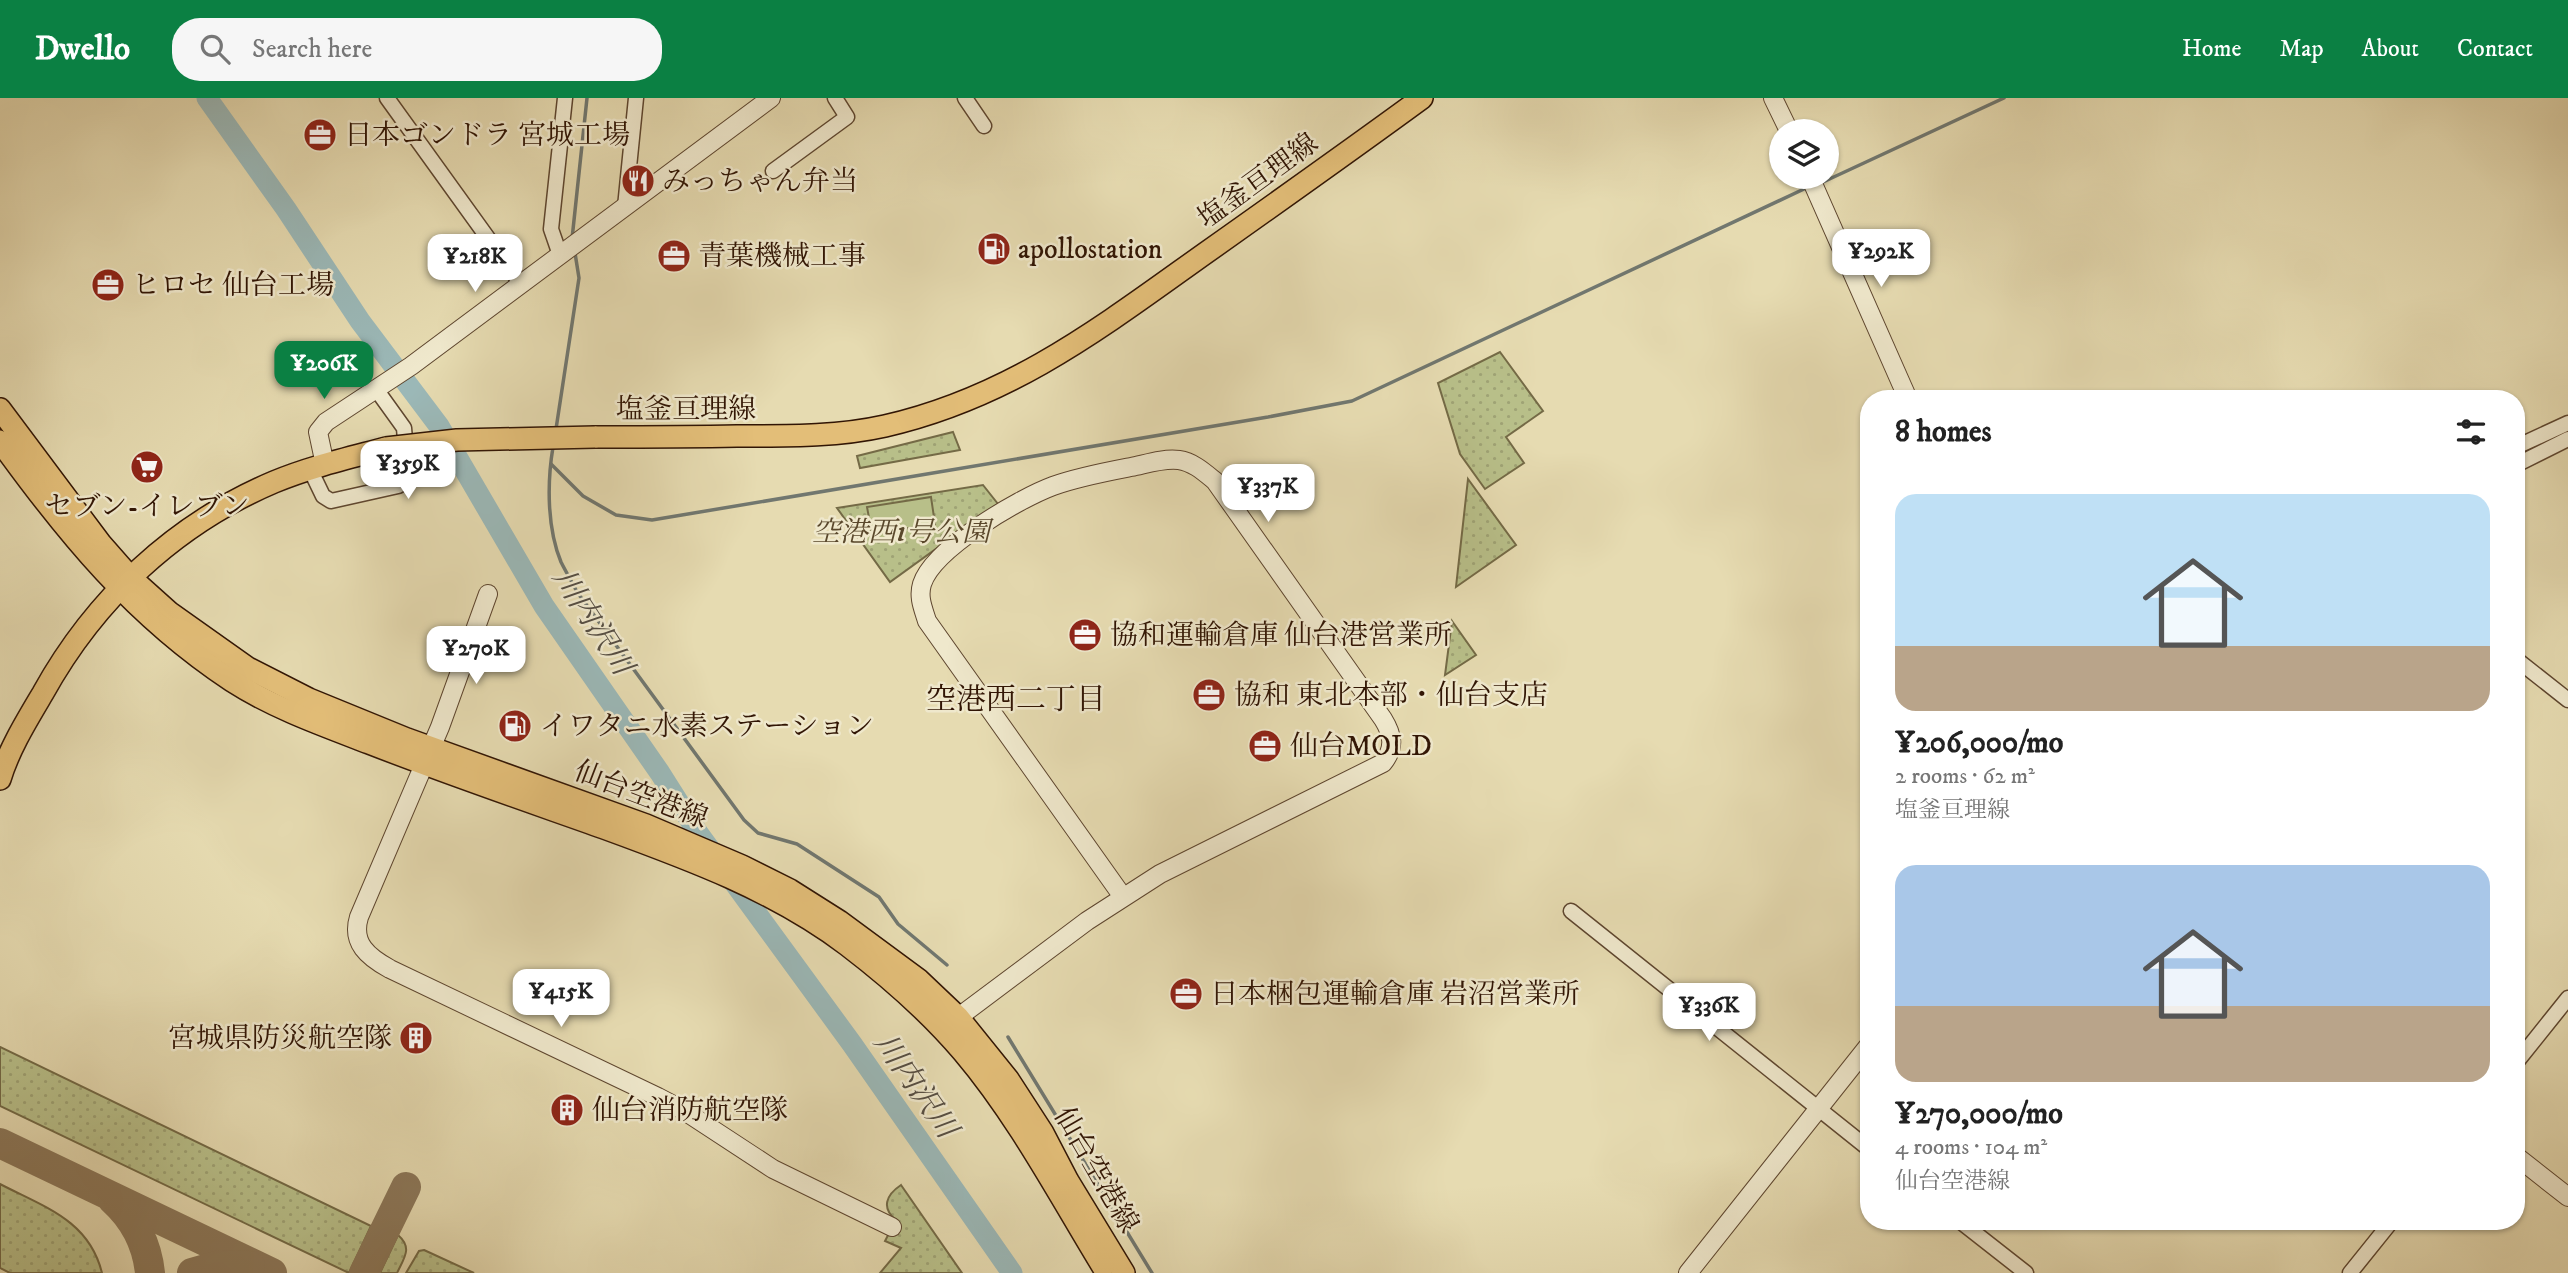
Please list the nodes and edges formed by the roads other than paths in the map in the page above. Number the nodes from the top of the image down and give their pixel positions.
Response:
1 (387, 98) edge
2 (565, 98) edge
3 (636, 98) edge
4 (835, 98) edge
5 (965, 98) edge
6 (1422, 98) edge
7 (1773, 98) edge
8 (763, 100) edge
9 (1783, 119) edge
10 (984, 126) dead end
11 (773, 171) dead end
12 (1816, 189) edge
13 (625, 207) junction
14 (561, 254) junction
15 (521, 284) junction
16 (376, 389) junction
17 (1904, 390) edge
18 (0, 409) edge
19 (2568, 423) edge
20 (2568, 439) edge
21 (0, 441) edge
22 (2525, 443) edge
23 (2525, 460) edge
24 (318, 467) junction
25 (125, 583) junction
26 (488, 594) dead end
27 (2525, 666) edge
28 (2568, 700) edge
29 (428, 756) junction
30 (0, 779) edge
31 (1123, 897) junction
32 (1571, 911) dead end
33 (2568, 998) edge
34 (950, 1023) junction
35 (2525, 1052) edge
36 (1860, 1056) edge
37 (1819, 1108) junction
38 (1860, 1142) edge
39 (2525, 1163) edge
40 (2568, 1197) edge
41 (892, 1227) dead end
42 (1971, 1230) edge
43 (2385, 1230) edge
44 (1107, 1273) edge
45 (1124, 1273) edge
46 (1688, 1273) edge
47 (2026, 1273) edge
48 (2350, 1273) edge

1 - 15 street
2 - 14 street
3 - 13 street
4 - 11 street
5 - 10 street
6 - 24 main road, 塩釜亘理線, bridge
7 - 9 street
8 - 13 street
12 - 17 street
13 - 14 street
14 - 15 street
15 - 16 street
16 - 24 street
16 - 24 street
18 - 25 main road, 仙台空港線
19 - 22 street
20 - 23 street
21 - 25 main road, 仙台空港線
24 - 25 main road, 塩釜亘理線
25 - 29 main road, 仙台空港線
25 - 30 main road, 塩釜亘理線
26 - 29 street
27 - 28 street
29 - 34 main road, 仙台空港線
29 - 34 main road, 仙台空港線
29 - 41 street
31 - 31 street
31 - 34 street
32 - 37 street
33 - 35 street
34 - 44 main road, 仙台空港線
34 - 45 main road, 仙台空港線
36 - 37 street
37 - 38 street
37 - 46 street
39 - 40 street
42 - 47 street
43 - 48 street

